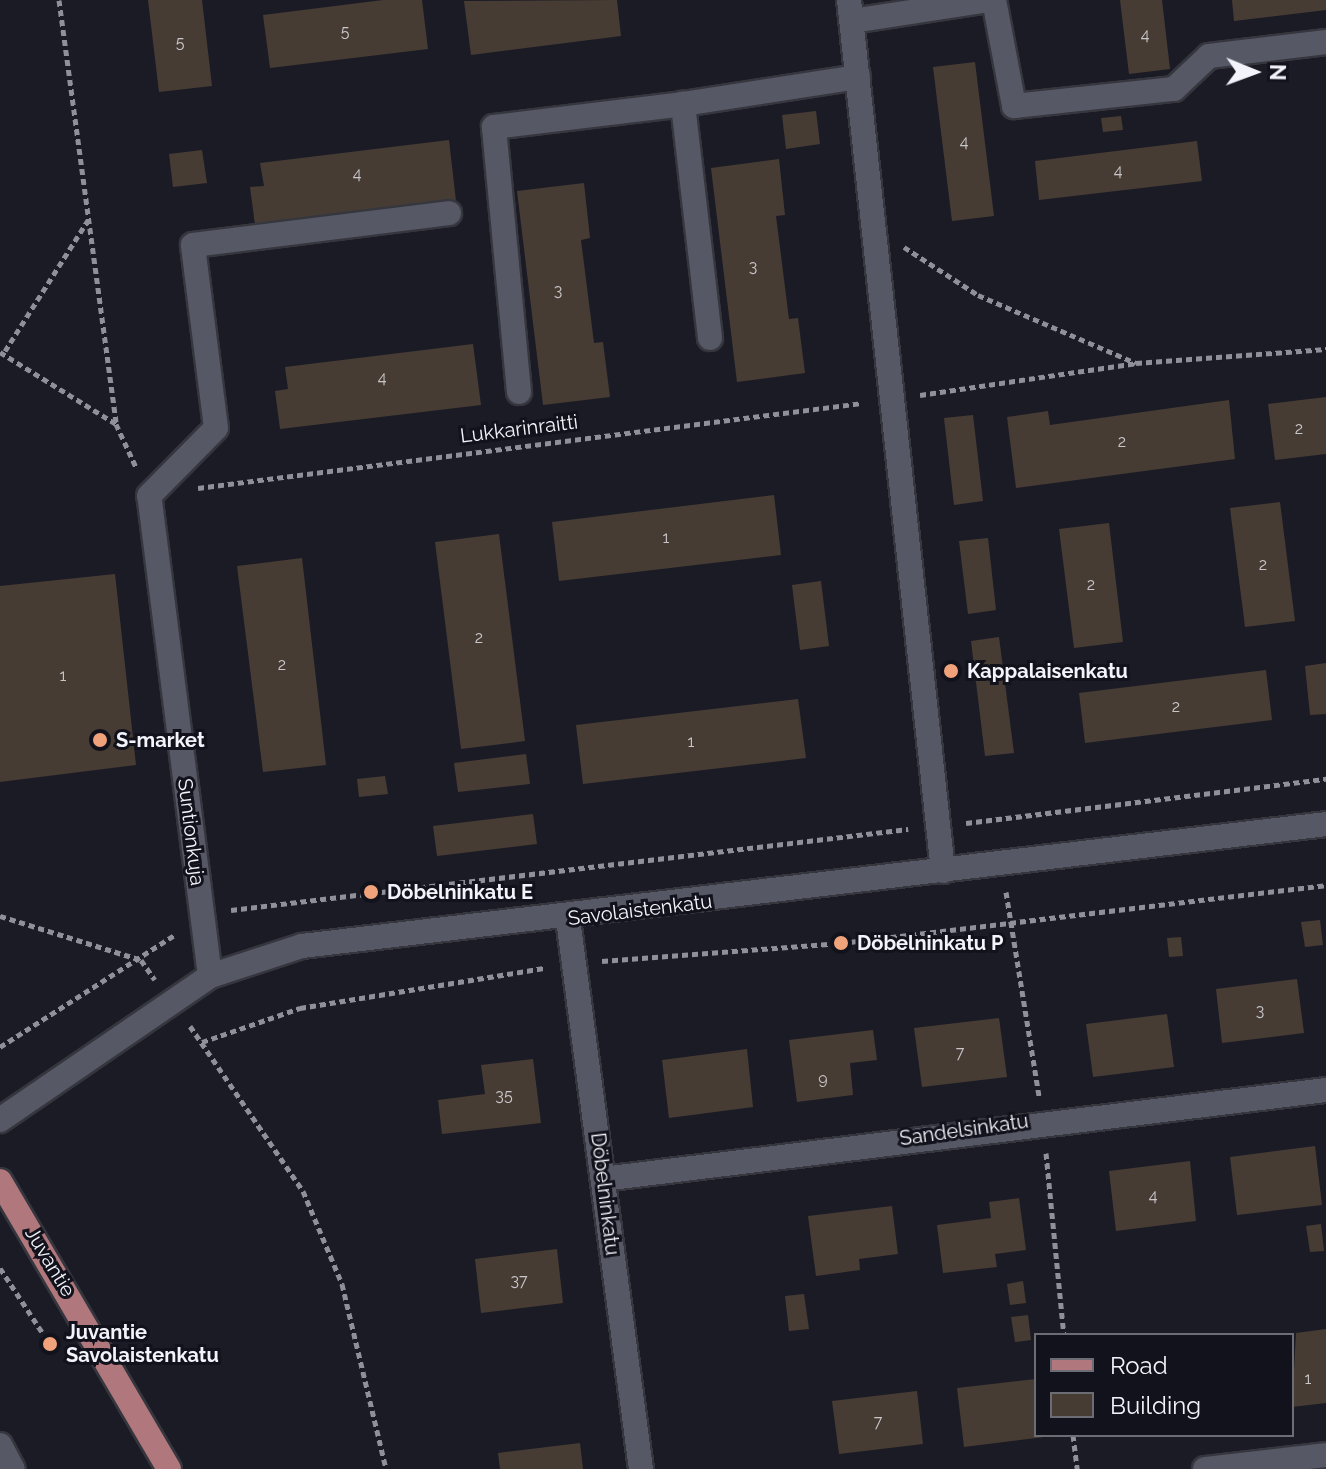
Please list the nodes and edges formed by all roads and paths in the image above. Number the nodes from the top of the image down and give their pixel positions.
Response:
1 (59, 0) edge
2 (992, 0) edge
3 (850, 10) edge
4 (1326, 42) edge
5 (858, 77) junction
6 (683, 104) junction
7 (449, 213) dead end
8 (88, 219) junction
9 (877, 228) junction
10 (710, 338) dead end
11 (1326, 349) edge
12 (2, 352) edge
13 (1136, 363) junction
14 (519, 392) dead end
15 (893, 399) junction
16 (116, 424) junction
17 (149, 496) junction
18 (1326, 779) edge
19 (1326, 824) edge
20 (938, 826) junction
21 (943, 871) junction
22 (1326, 885) edge
23 (201, 915) junction
24 (0, 916) edge
25 (568, 919) junction
26 (1009, 923) junction
27 (141, 960) junction
28 (575, 963) junction
29 (210, 976) junction
30 (172, 1002) junction
31 (202, 1042) junction
32 (0, 1047) edge
33 (1326, 1090) edge
34 (1043, 1119) junction
35 (0, 1120) edge
36 (603, 1179) junction
37 (0, 1181) edge
38 (0, 1268) edge
39 (1064, 1333) edge
40 (50, 1344) dead end
41 (1073, 1437) edge
42 (1326, 1455) edge
43 (169, 1469) edge
44 (386, 1469) edge
45 (641, 1469) edge
46 (1077, 1469) edge
47 (1205, 1469) edge

1 - 8 path
2 - 3 street
2 - 4 street
3 - 5 street
5 - 6 street
5 - 9 street
6 - 10 street
6 - 14 street
7 - 17 street
8 - 12 path
8 - 16 path
9 - 13 path
9 - 15 street
11 - 13 path, Lukkarinraitti
12 - 16 path
13 - 15 path, Lukkarinraitti
15 - 17 path, Lukkarinraitti
15 - 20 street
16 - 17 path
17 - 23 street, Suntionkuja
18 - 20 path
19 - 21 street, Savolaistenkatu
20 - 21 street
20 - 23 path
21 - 25 street, Savolaistenkatu
22 - 26 path
23 - 27 path
23 - 29 street, Suntionkuja
24 - 27 path
25 - 28 street, Döbelninkatu
25 - 29 street, Savolaistenkatu
26 - 28 path
26 - 34 path
27 - 30 path
27 - 32 path
28 - 31 path
28 - 36 street, Döbelninkatu
29 - 30 street, Savolaistenkatu
30 - 31 path
30 - 35 street, Savolaistenkatu
31 - 44 path
33 - 34 street, Sandelsinkatu
34 - 36 street, Sandelsinkatu
34 - 39 path
36 - 45 street, Döbelninkatu
37 - 43 main road, Juvantie
38 - 40 path
41 - 46 path
42 - 47 street

